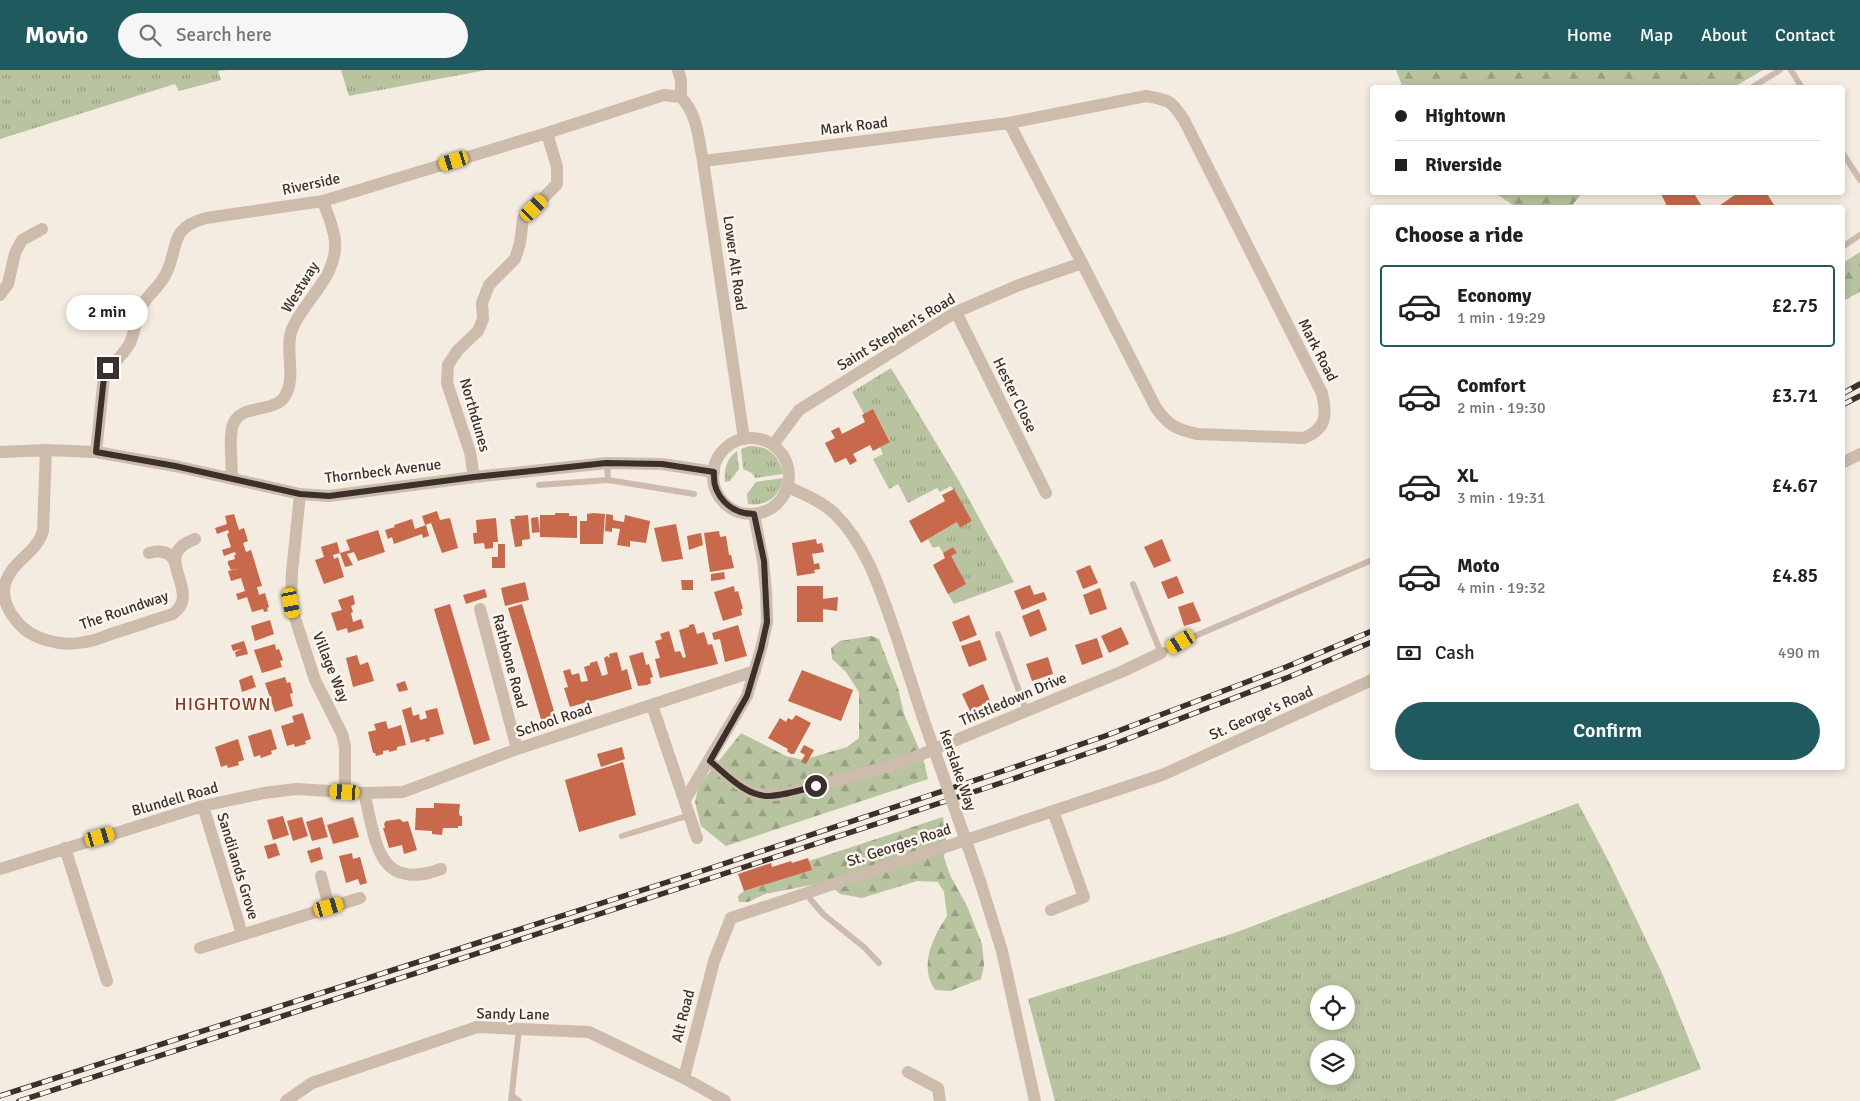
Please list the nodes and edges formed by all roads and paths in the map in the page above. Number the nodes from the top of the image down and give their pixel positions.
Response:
1 (678, 70) edge
2 (1780, 70) edge
3 (1791, 70) edge
4 (1756, 85) edge
5 (1800, 85) edge
6 (681, 97) junction
7 (1008, 123) junction
8 (547, 133) junction
9 (1845, 157) edge
10 (703, 161) junction
11 (1860, 180) edge
12 (323, 201) junction
13 (42, 229) dead end
14 (1860, 235) edge
15 (1845, 245) edge
16 (1082, 263) junction
17 (0, 295) edge
18 (956, 312) junction
19 (744, 439) junction
20 (773, 445) junction
21 (46, 450) junction
22 (0, 452) edge
23 (96, 452) junction
24 (1860, 454) edge
25 (1845, 462) edge
26 (606, 463) junction
27 (714, 472) junction
28 (474, 477) junction
29 (232, 478) junction
30 (608, 480) junction
31 (538, 485) dead end
32 (788, 487) junction
33 (1046, 493) dead end
34 (300, 494) junction
35 (694, 494) dead end
36 (754, 514) junction
37 (196, 539) dead end
38 (149, 552) dead end
39 (1370, 561) edge
40 (175, 563) junction
41 (1133, 584) dead end
42 (480, 609) dead end
43 (998, 634) dead end
44 (1162, 653) junction
45 (755, 672) junction
46 (1370, 681) edge
47 (652, 705) junction
48 (1026, 710) junction
49 (517, 749) junction
50 (710, 761) junction
51 (1162, 775) joint
52 (345, 792) junction
53 (364, 792) junction
54 (685, 800) junction
55 (203, 806) junction
56 (1053, 811) junction
57 (690, 815) junction
58 (622, 836) dead end
59 (697, 838) dead end
60 (65, 848) junction
61 (0, 869) edge
62 (441, 869) dead end
63 (321, 876) dead end
64 (805, 894) junction
65 (360, 898) dead end
66 (329, 907) junction
67 (1051, 910) dead end
68 (731, 918) joint
69 (242, 934) junction
70 (200, 948) dead end
71 (879, 963) dead end
72 (107, 981) dead end
73 (519, 1029) junction
74 (908, 1072) dead end
75 (684, 1078) junction
76 (512, 1098) edge
77 (286, 1101) edge
78 (520, 1101) edge
79 (725, 1101) edge
80 (940, 1101) edge
81 (1035, 1101) edge

1 - 6 street
2 - 4 lane
3 - 5 lane
6 - 8 street, Riverside
6 - 10 street, Lower Alt Road
7 - 10 street, Mark Road
7 - 16 street, Mark Road
7 - 16 street, Mark Road
8 - 12 street, Riverside
8 - 28 street, Northdunes
9 - 11 lane
10 - 19 street, Lower Alt Road
12 - 23 street, Riverside
12 - 29 street, Westway
13 - 17 street
14 - 15 lane
16 - 18 street, Saint Stephen's Road
18 - 20 street, Saint Stephen's Road
18 - 33 street, Hester Close
19 - 20 street
19 - 27 street
20 - 32 street
21 - 22 street, Thornbeck Avenue
21 - 23 street, Thornbeck Avenue
21 - 40 street, The Roundway
23 - 29 street, Thornbeck Avenue
24 - 25 street
26 - 27 street, Thornbeck Avenue
26 - 28 street, Thornbeck Avenue
26 - 30 lane
27 - 36 street
28 - 34 street, Thornbeck Avenue
29 - 34 street, Thornbeck Avenue
30 - 31 lane
30 - 35 lane
32 - 36 street
32 - 81 street, Kerslake Way, bridge
34 - 52 street, Village Way
36 - 45 street
37 - 40 street
38 - 40 street
39 - 44 lane
41 - 44 lane
42 - 49 street, Rathbone Road
43 - 48 lane
44 - 48 street, Thistledown Drive
45 - 47 street, School Road
45 - 50 street
46 - 51 street, St. George's Road
47 - 49 street, School Road
47 - 54 street
48 - 50 street, Thistledown Drive
49 - 53 street, School Road
50 - 54 street
51 - 56 street, St. Georges Road
52 - 53 street, Blundell Road
52 - 55 street, Blundell Road
53 - 62 street
54 - 57 street
55 - 60 street, Blundell Road
55 - 69 street, Sandilands Grove
56 - 64 street, St. Georges Road
56 - 67 street
57 - 58 lane
57 - 59 street
60 - 61 street, Blundell Road
60 - 72 street
63 - 66 street
64 - 68 street, St. Georges Road
64 - 71 lane
65 - 66 street, Sandilands Grove
66 - 69 street, Sandilands Grove
68 - 75 street, Alt Road
69 - 70 street, Sandilands Grove
73 - 75 street, Sandy Lane
73 - 76 lane
73 - 77 street, Sandy Lane
74 - 80 street
75 - 79 street
76 - 78 lane

